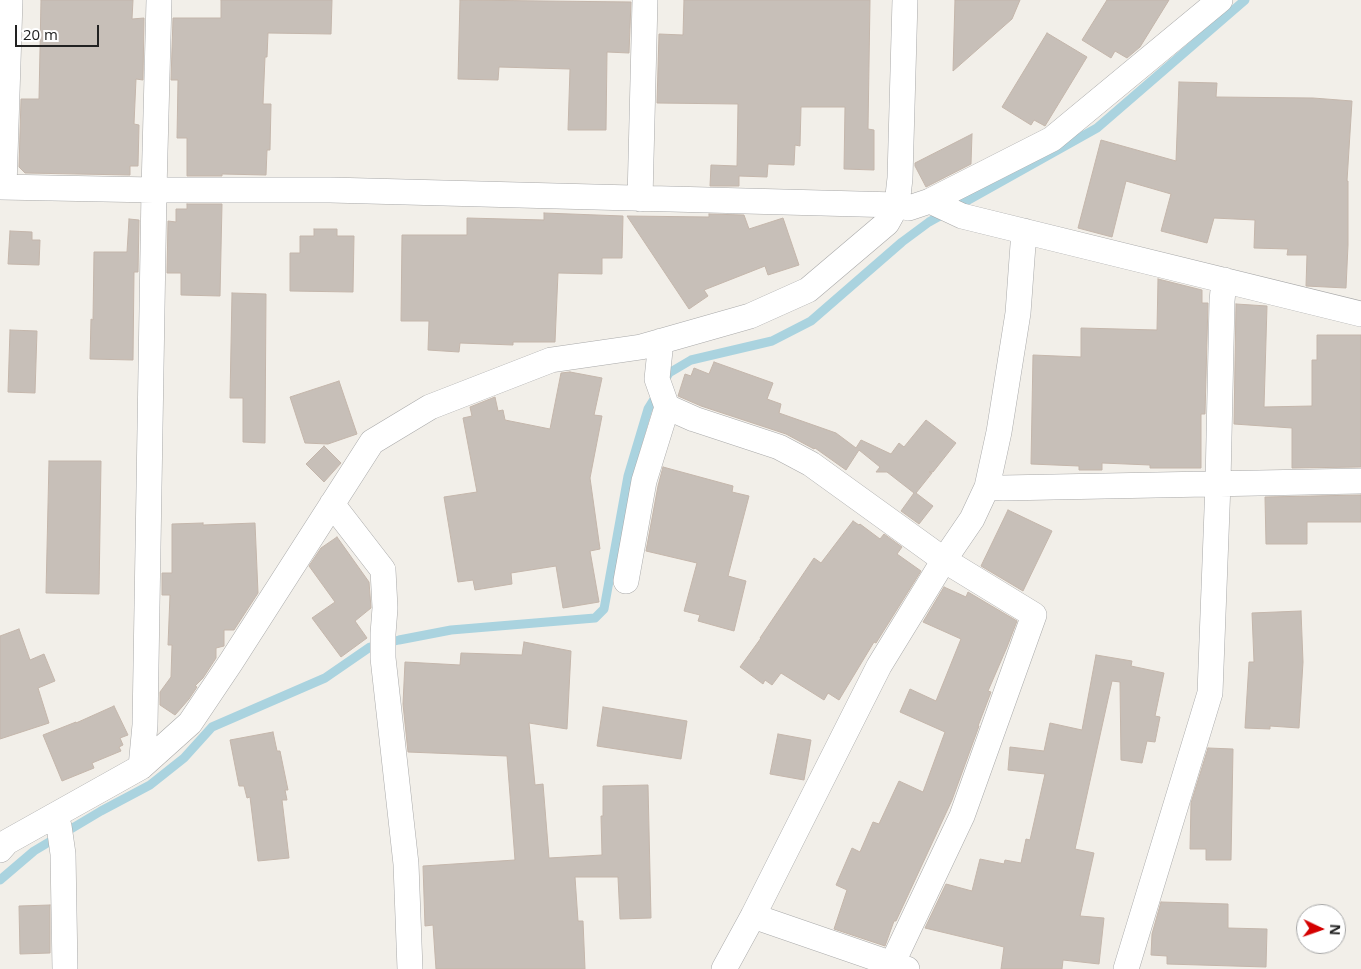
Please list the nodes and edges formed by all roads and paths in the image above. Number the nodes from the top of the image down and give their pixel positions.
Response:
1 (10, 0) edge
2 (159, 0) edge
3 (645, 0) edge
4 (904, 0) edge
5 (1220, 0) edge
6 (2, 187) edge
7 (154, 190) junction
8 (640, 199) junction
9 (933, 203) junction
10 (898, 205) junction
11 (1024, 231) junction
12 (1224, 280) junction
13 (1361, 314) edge
14 (661, 341) junction
15 (663, 395) junction
16 (1361, 481) edge
17 (1218, 483) junction
18 (987, 487) junction
19 (332, 504) junction
20 (944, 560) junction
21 (626, 581) dead end
22 (141, 766) junction
23 (58, 829) junction
24 (0, 850) edge
25 (753, 916) junction
26 (900, 966) edge
27 (65, 969) edge
28 (410, 969) edge
29 (724, 969) edge
30 (1126, 969) edge

1 - 6 street
2 - 7 street
3 - 8 street
4 - 10 street
5 - 9 street
6 - 7 street
7 - 8 street
7 - 22 street
8 - 10 street
9 - 10 street
9 - 11 street
10 - 14 street
11 - 12 street
11 - 18 street
12 - 13 street
12 - 17 street
14 - 15 street
14 - 19 street
15 - 20 street
15 - 21 street
16 - 17 street
17 - 18 street
17 - 30 street
18 - 20 street
19 - 22 street
19 - 28 street
20 - 25 street
20 - 26 street
22 - 23 street
23 - 24 street
23 - 27 street
25 - 26 street
25 - 29 street

